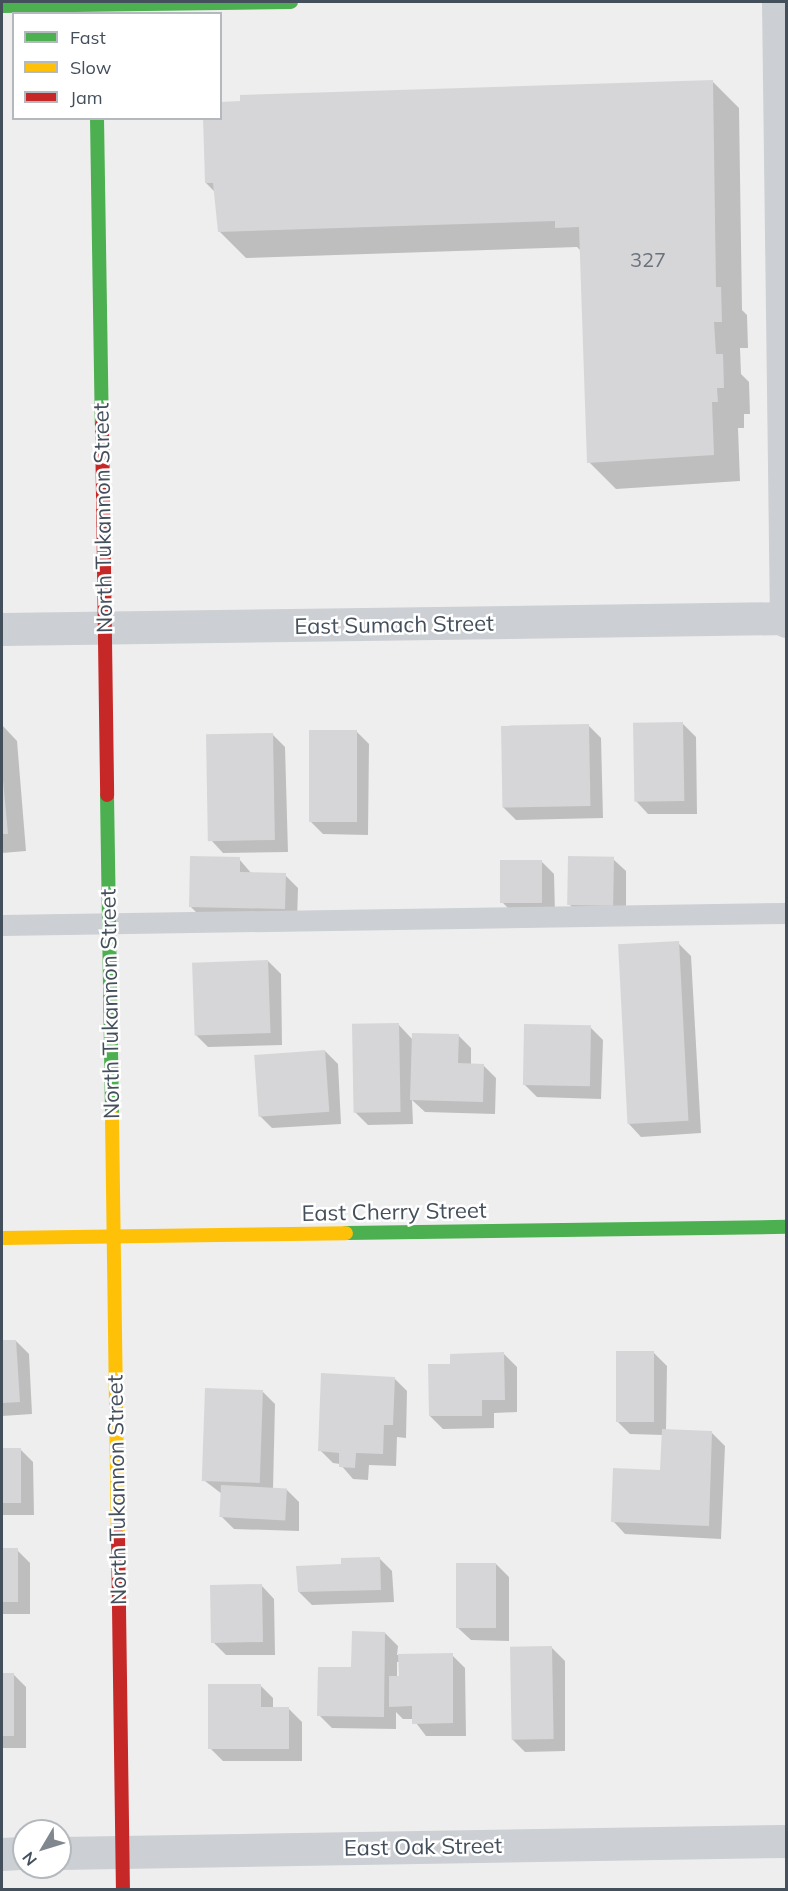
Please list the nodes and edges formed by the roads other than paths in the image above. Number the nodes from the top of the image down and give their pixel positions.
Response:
1 (291, 2) edge
2 (778, 2) edge
3 (2, 6) edge
4 (95, 7) edge
5 (97, 120) edge
6 (786, 620) edge
7 (2, 628) edge
8 (104, 629) junction
9 (786, 914) edge
10 (109, 923) junction
11 (2, 925) edge
12 (786, 1227) edge
13 (113, 1237) junction
14 (2, 1238) edge
15 (786, 1841) edge
16 (122, 1852) junction
17 (72, 1853) edge
18 (123, 1890) edge

1 - 4 street
2 - 6 street
3 - 4 street
5 - 8 street, North Tukannon Street
6 - 8 street, East Sumach Street
7 - 8 street, East Sumach Street
8 - 10 street, North Tukannon Street
9 - 10 lane
10 - 11 lane
10 - 13 street, North Tukannon Street
12 - 13 street, East Cherry Street
13 - 14 street, East Cherry Street
13 - 16 street, North Tukannon Street
15 - 16 street, East Oak Street
16 - 17 street, East Oak Street
16 - 18 street, North Tukannon Street

